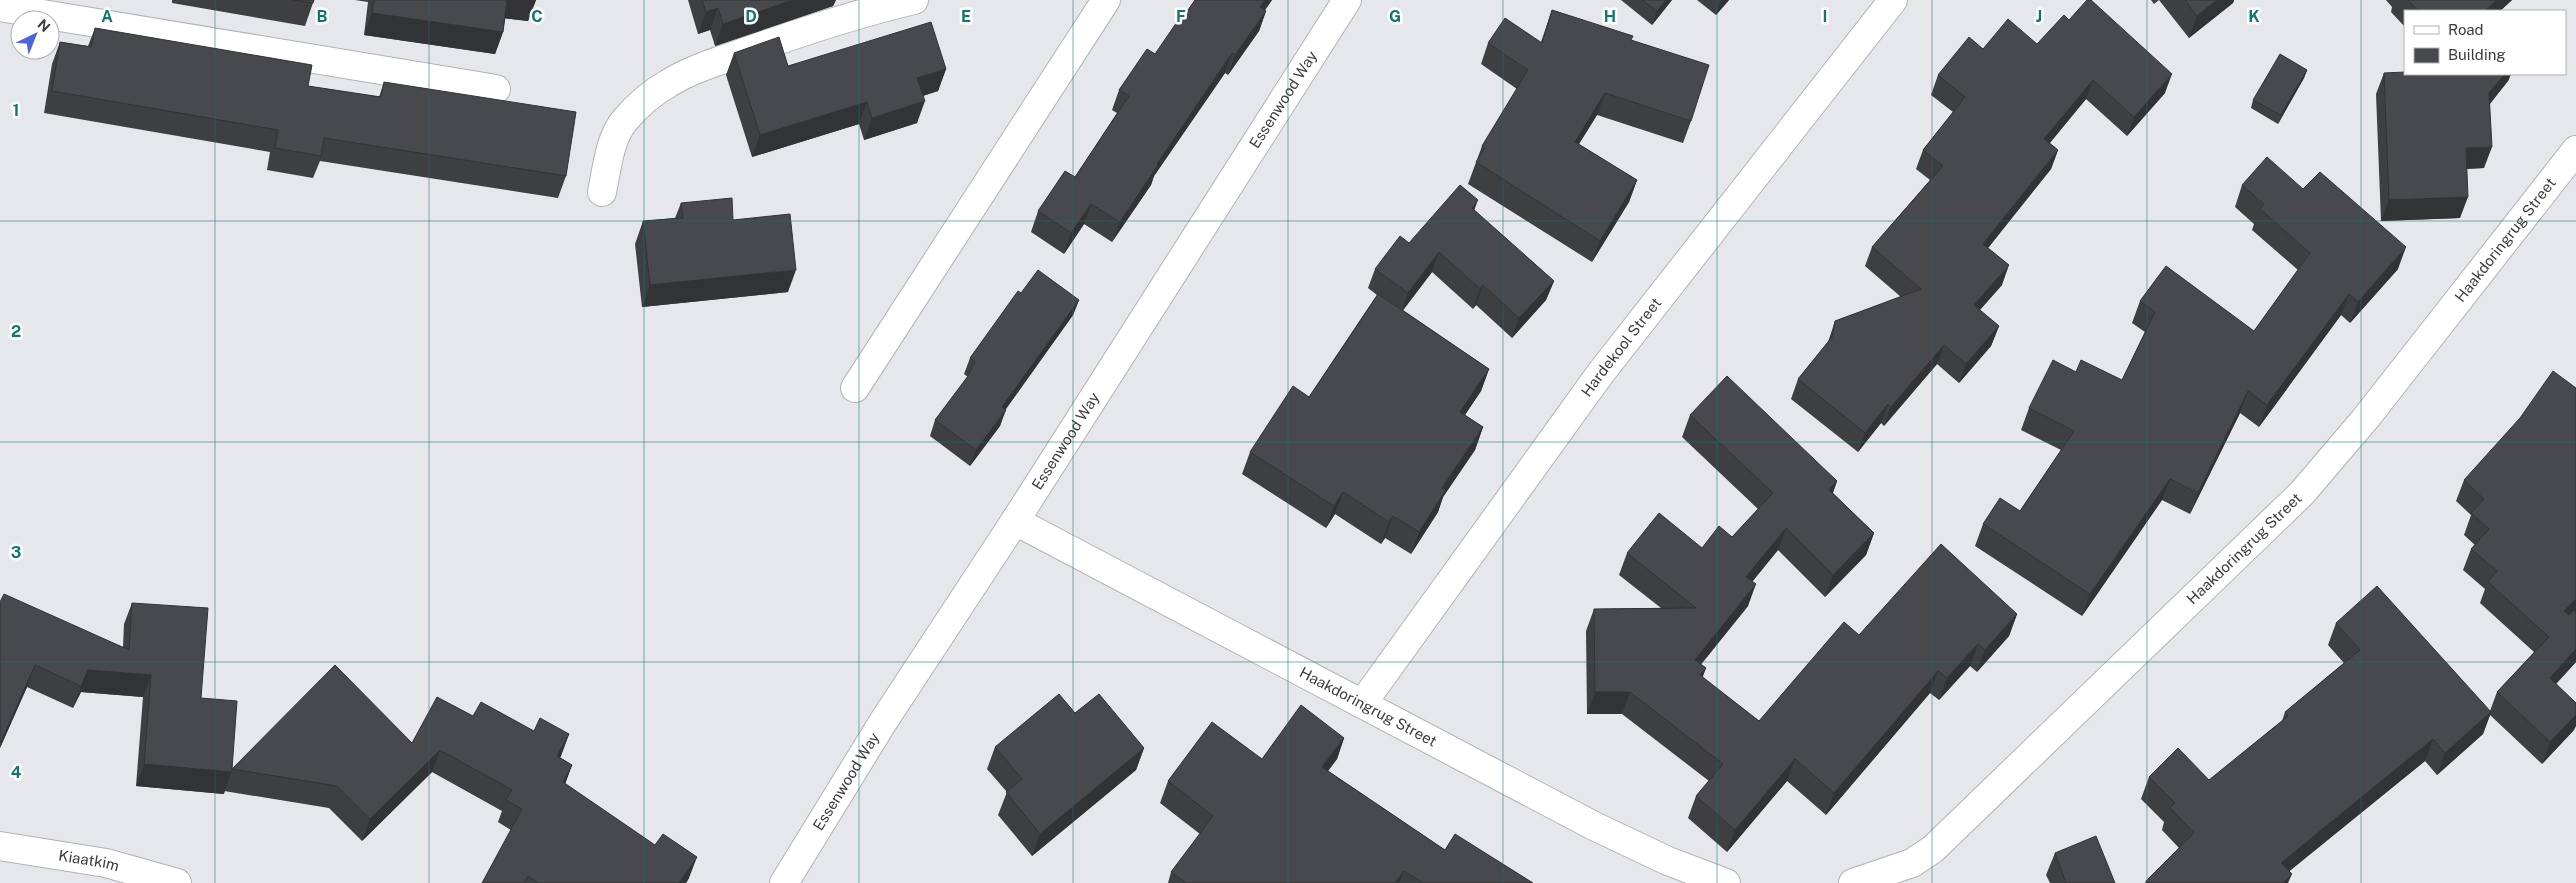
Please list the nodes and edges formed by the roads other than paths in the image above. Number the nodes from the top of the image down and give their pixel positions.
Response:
1 (914, 0) edge
2 (1106, 0) edge
3 (1348, 0) edge
4 (1893, 0) edge
5 (0, 7) edge
6 (63, 9) edge
7 (496, 89) dead end
8 (2576, 150) edge
9 (602, 192) dead end
10 (855, 388) dead end
11 (1015, 521) junction
12 (1362, 704) junction
13 (0, 846) edge
14 (177, 883) edge
15 (784, 883) edge
16 (1726, 883) edge
17 (1853, 883) edge

1 - 9 street
2 - 10 street
3 - 11 street, Essenwood Way
4 - 12 street, Hardekool Street
5 - 6 street
6 - 7 street
8 - 17 street, Haakdoringrug Street
11 - 12 street, Haakdoringrug Street
11 - 15 street, Essenwood Way
12 - 16 street, Haakdoringrug Street
13 - 14 street, Kiaatkim

